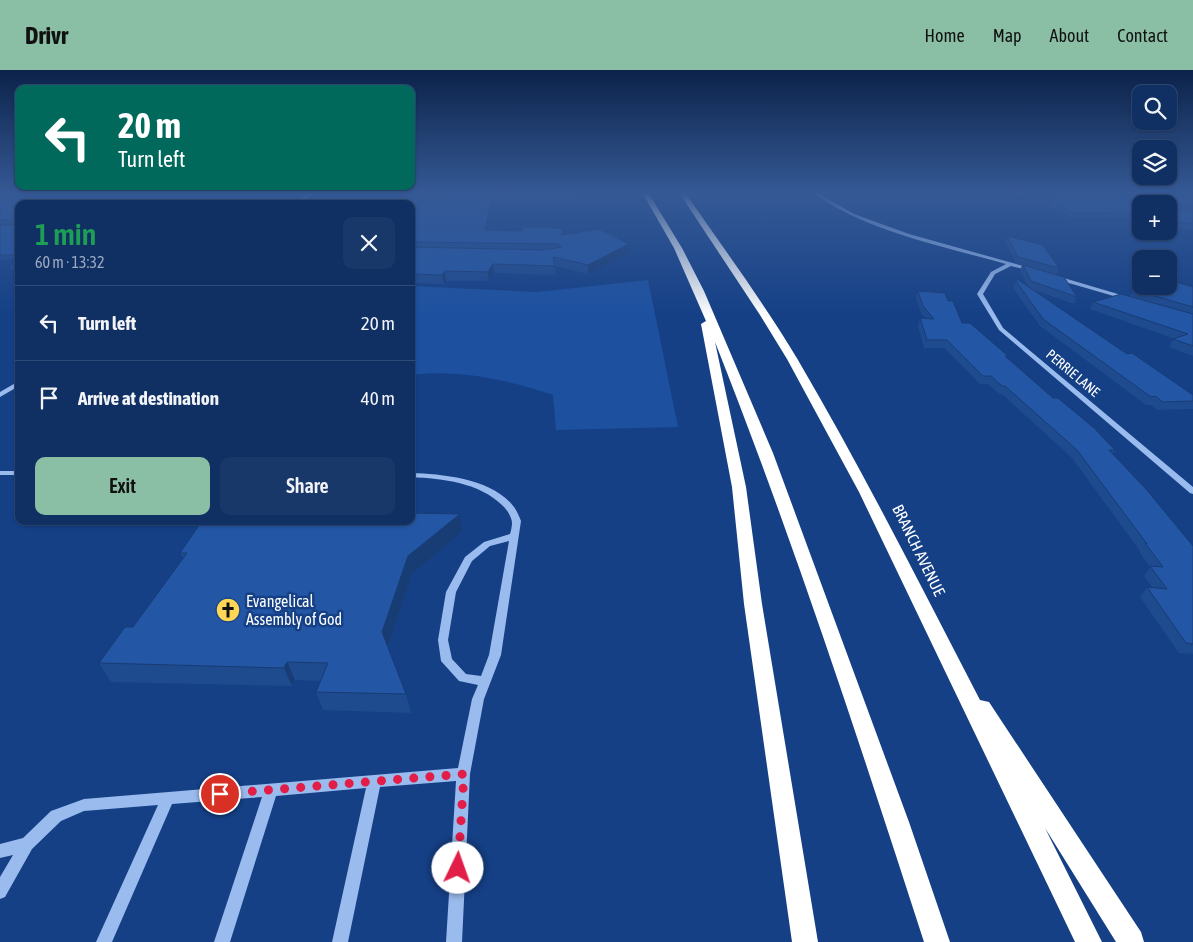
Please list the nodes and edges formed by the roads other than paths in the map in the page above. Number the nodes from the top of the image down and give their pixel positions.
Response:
1 (670, 235) edge
2 (710, 235) edge
3 (905, 235) edge
4 (1010, 264) junction
5 (1037, 272) edge
6 (1046, 274) edge
7 (699, 291) junction
8 (1129, 299) edge
9 (15, 386) edge
10 (0, 395) edge
11 (0, 473) edge
12 (15, 473) edge
13 (415, 475) edge
14 (1193, 491) edge
15 (515, 536) junction
16 (940, 641) junction
17 (485, 681) junction
18 (464, 774) junction
19 (374, 782) junction
20 (271, 790) junction
21 (168, 798) junction
22 (26, 844) junction
23 (0, 851) edge
24 (0, 892) edge
25 (104, 942) edge
26 (222, 942) edge
27 (340, 942) edge
28 (454, 942) edge
29 (805, 942) edge
30 (937, 942) edge
31 (1089, 942) edge
32 (1131, 942) edge

1 - 7 highway
2 - 16 highway, BRANCH AVENUE
3 - 4 street
4 - 5 street
4 - 14 street, PERRIE LANE
6 - 8 street
7 - 29 highway
7 - 30 highway
9 - 10 street
11 - 12 street
13 - 15 street
15 - 17 street
15 - 17 street
16 - 31 highway, BRANCH AVENUE
16 - 32 highway
17 - 18 street
18 - 19 street
18 - 28 street
19 - 20 street
19 - 27 street
20 - 21 street
20 - 26 street
21 - 22 street
21 - 25 street
22 - 23 street
22 - 24 street

